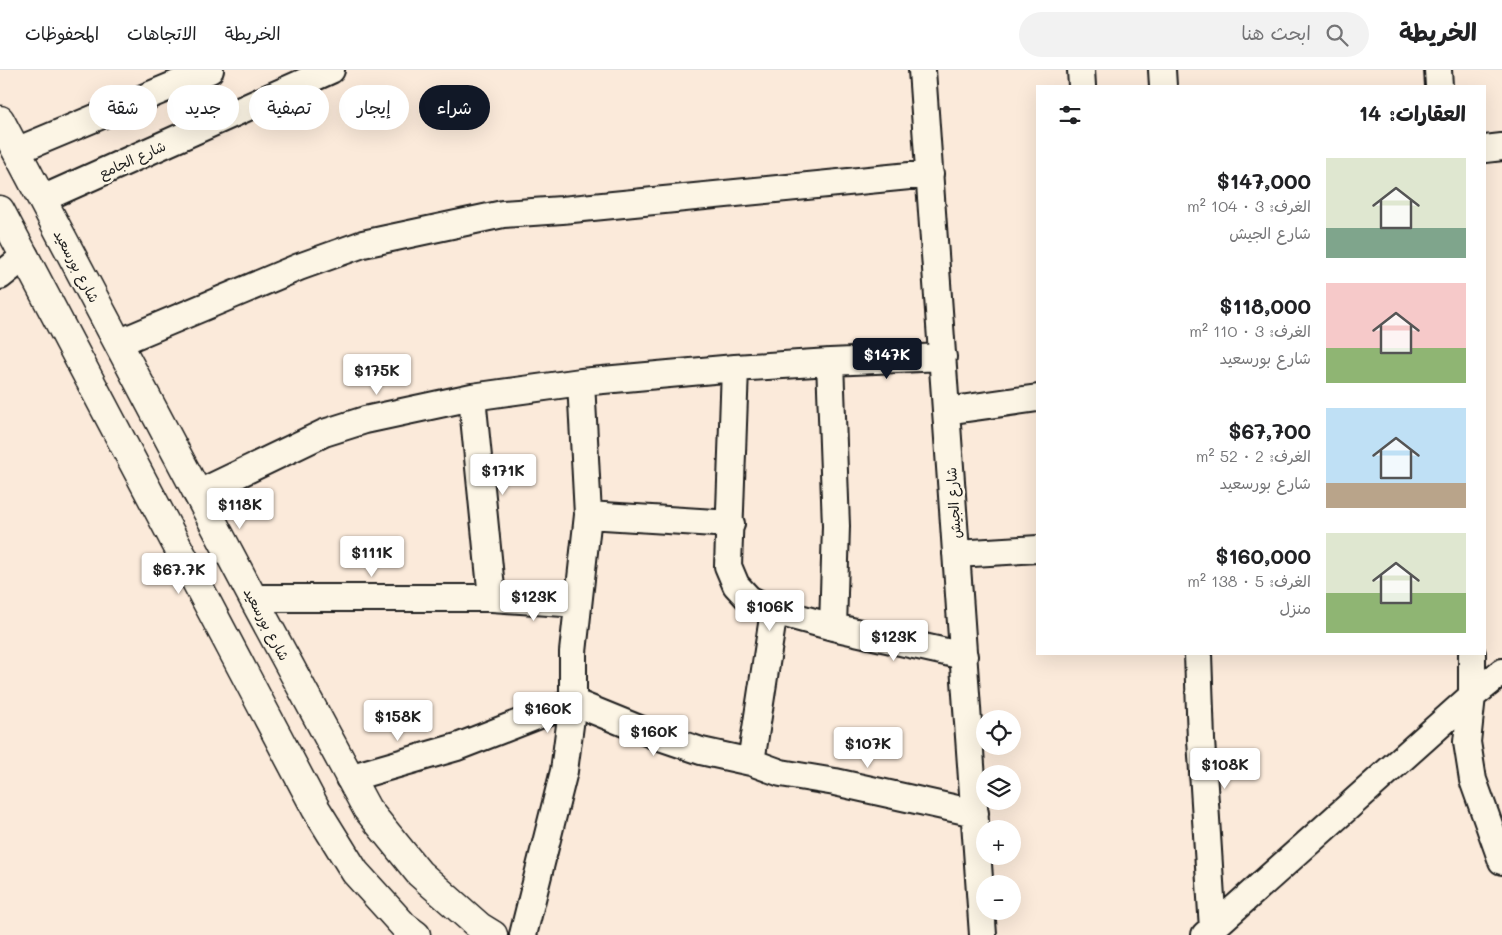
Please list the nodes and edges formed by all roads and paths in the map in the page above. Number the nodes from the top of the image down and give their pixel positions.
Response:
1 (210, 70) edge
2 (332, 70) edge
3 (922, 70) edge
4 (1082, 70) edge
5 (1162, 70) edge
6 (1438, 70) edge
7 (1082, 85) edge
8 (1163, 85) edge
9 (1439, 85) edge
10 (0, 120) edge
11 (1502, 147) edge
12 (1486, 148) edge
13 (16, 151) junction
14 (930, 174) junction
15 (42, 199) junction
16 (0, 210) edge
17 (25, 256) junction
18 (0, 276) edge
19 (118, 343) junction
20 (943, 357) junction
21 (830, 362) junction
22 (735, 368) junction
23 (581, 382) junction
24 (472, 398) junction
25 (1036, 398) edge
26 (946, 411) junction
27 (197, 494) junction
28 (588, 515) junction
29 (731, 524) junction
30 (1036, 549) edge
31 (956, 554) junction
32 (253, 598) junction
33 (492, 598) junction
34 (578, 604) junction
35 (774, 611) junction
36 (833, 627) junction
37 (1198, 655) edge
38 (1472, 655) edge
39 (964, 656) junction
40 (1502, 672) edge
41 (1472, 696) junction
42 (573, 702) junction
43 (751, 762) junction
44 (349, 778) junction
45 (975, 813) junction
46 (1502, 861) edge
47 (1209, 932) edge
48 (416, 935) edge
49 (493, 935) edge
50 (523, 935) edge
51 (983, 935) edge

1 - 13 street
2 - 15 street, شارع الجامع
3 - 14 street, شارع الجيش
4 - 7 street
5 - 8 street
6 - 9 street
10 - 13 street, شارع بورسعيد
11 - 12 street
13 - 15 street, شارع بورسعيد
14 - 19 street
14 - 20 street, شارع الجيش
15 - 19 street, شارع بورسعيد
16 - 17 street
17 - 18 street
17 - 48 street
19 - 27 street, شارع بورسعيد
20 - 21 street
20 - 26 street, شارع الجيش
21 - 22 street
21 - 36 street
22 - 23 street
22 - 29 street
23 - 24 street
23 - 28 street
24 - 27 street
24 - 33 street
25 - 26 street
26 - 31 street, شارع الجيش
27 - 32 street, شارع بورسعيد
28 - 29 street
28 - 34 street
29 - 35 street
30 - 31 street
31 - 39 street, شارع الجيش
32 - 33 street
32 - 44 street, شارع بورسعيد
33 - 34 street
34 - 42 street
35 - 36 street
35 - 43 street
36 - 39 street
37 - 47 street
38 - 41 street
39 - 45 street, شارع الجيش
40 - 41 street
41 - 46 street
41 - 47 street
42 - 43 street
42 - 44 street
42 - 50 street
43 - 45 street
44 - 49 street, شارع بورسعيد
45 - 51 street, شارع الجيش

